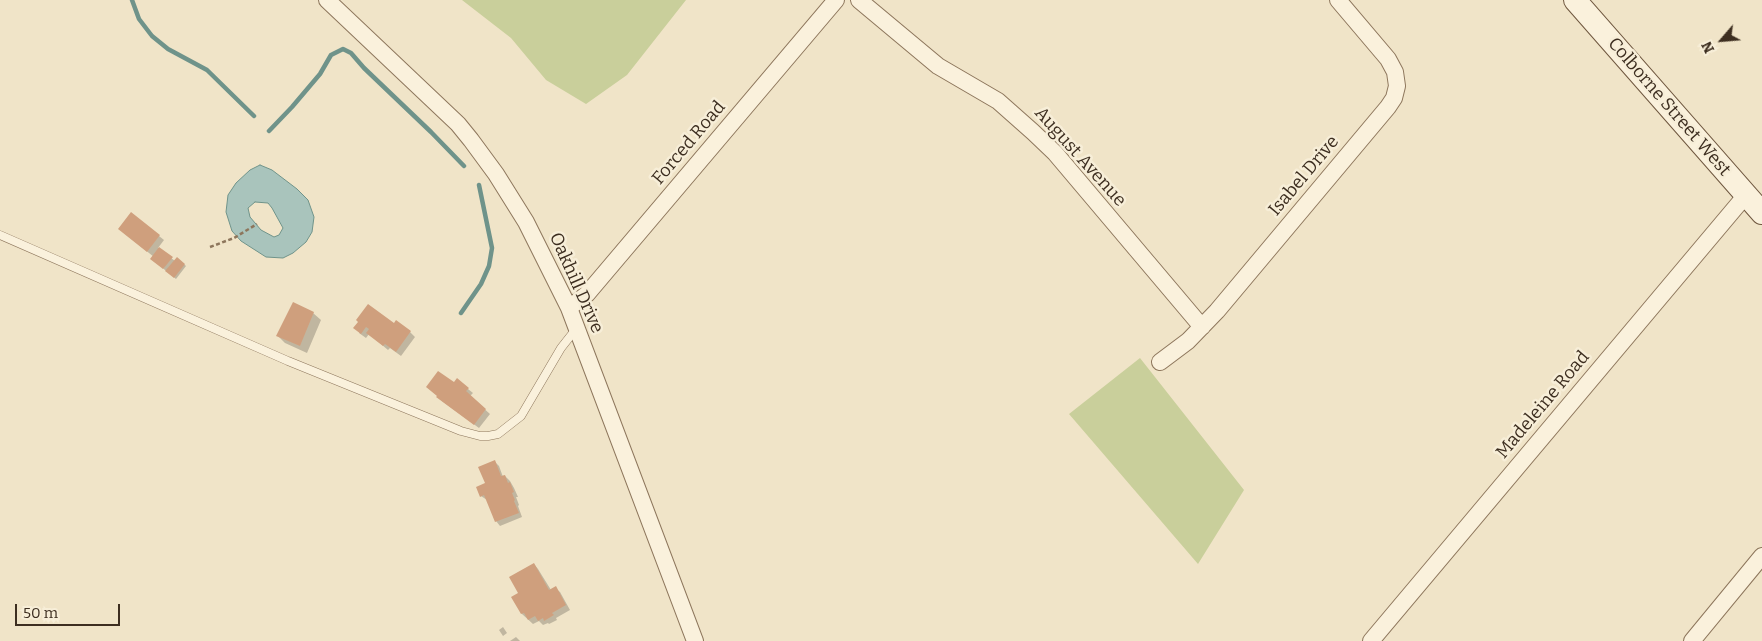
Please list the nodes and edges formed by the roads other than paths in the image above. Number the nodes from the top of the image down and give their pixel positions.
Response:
1 (327, 0) edge
2 (836, 0) edge
3 (859, 0) edge
4 (1338, 0) edge
5 (1575, 0) edge
6 (1746, 195) junction
7 (1762, 213) edge
8 (0, 235) edge
9 (569, 308) junction
10 (1202, 327) junction
11 (576, 329) junction
12 (1160, 362) dead end
13 (1762, 556) edge
14 (693, 640) edge
15 (1371, 641) edge
16 (1692, 641) edge

1 - 9 street, Oakhill Drive
2 - 9 street, Forced Road
3 - 10 street, August Avenue
4 - 10 street, Isabel Drive
5 - 6 main road, Colborne Street West
6 - 7 main road, Colborne Street West
6 - 15 street, Madeleine Road
8 - 11 lane
9 - 11 street, Oakhill Drive
10 - 12 street, Isabel Drive
11 - 14 street, Oakhill Drive
13 - 16 street

